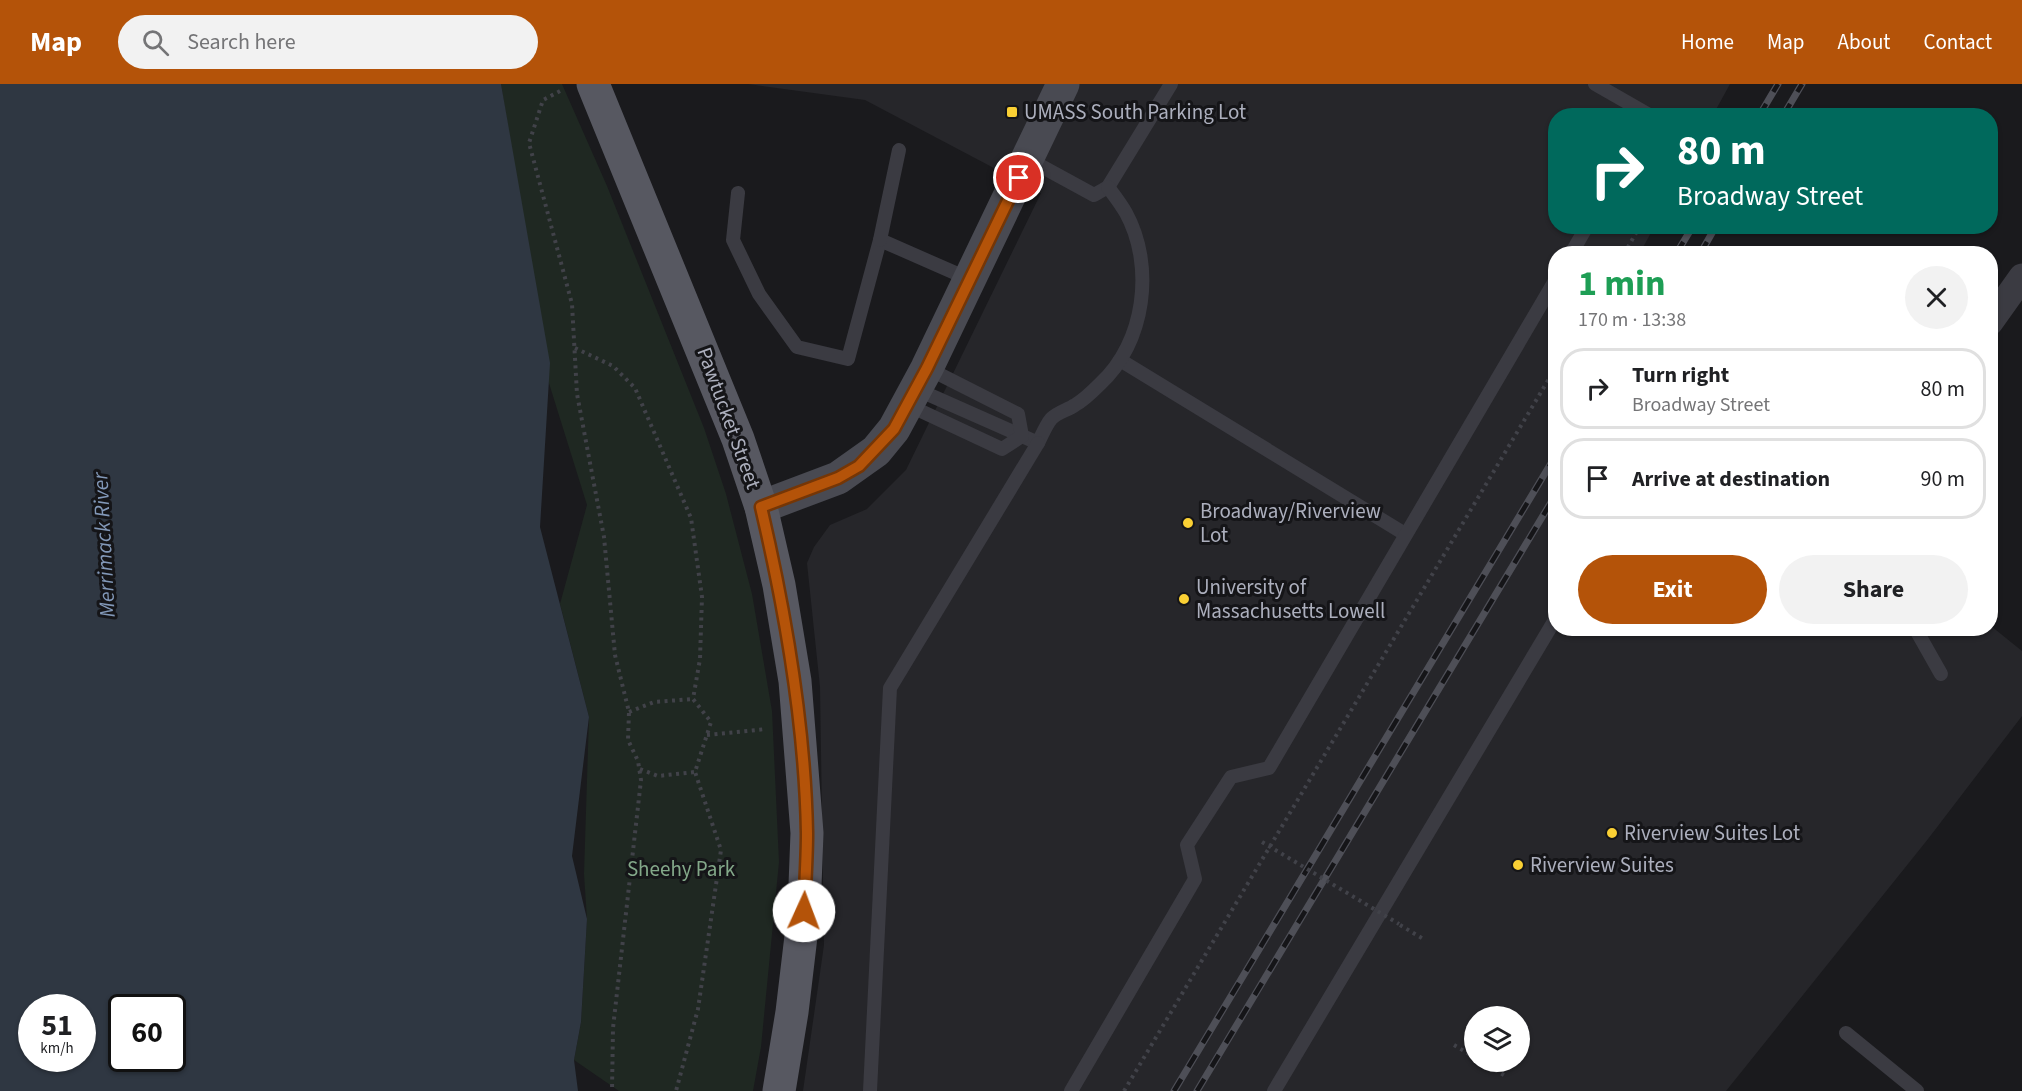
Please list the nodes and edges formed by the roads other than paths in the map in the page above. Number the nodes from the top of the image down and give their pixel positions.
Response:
1 (1063, 84) edge
2 (1171, 84) edge
3 (1595, 84) edge
4 (580, 86) edge
5 (1637, 108) edge
6 (899, 150) dead end
7 (1028, 159) junction
8 (1108, 187) junction
9 (738, 193) dead end
10 (880, 240) junction
11 (2022, 277) edge
12 (969, 279) junction
13 (1548, 293) edge
14 (1998, 311) edge
15 (1120, 360) junction
16 (917, 387) junction
17 (1022, 436) junction
18 (1038, 443) junction
19 (761, 507) junction
20 (1405, 534) junction
21 (1548, 631) edge
22 (1920, 636) edge
23 (1941, 674) dead end
24 (1846, 1033) dead end
25 (779, 1091) edge
26 (870, 1091) edge
27 (1071, 1091) edge
28 (1274, 1091) edge
29 (1917, 1091) edge

1 - 7 main road
2 - 8 lane
3 - 5 lane
4 - 19 main road, Pawtucket Street
6 - 10 lane
7 - 8 lane
7 - 12 main road
8 - 15 lane
9 - 10 lane
10 - 12 lane
11 - 14 street
12 - 16 main road
13 - 20 lane
15 - 18 lane
15 - 20 lane
16 - 17 lane
16 - 17 lane
16 - 17 lane
16 - 19 main road
17 - 18 lane
18 - 26 lane
19 - 25 main road, Pawtucket Street
20 - 27 lane
21 - 28 lane
22 - 23 lane
24 - 29 lane

